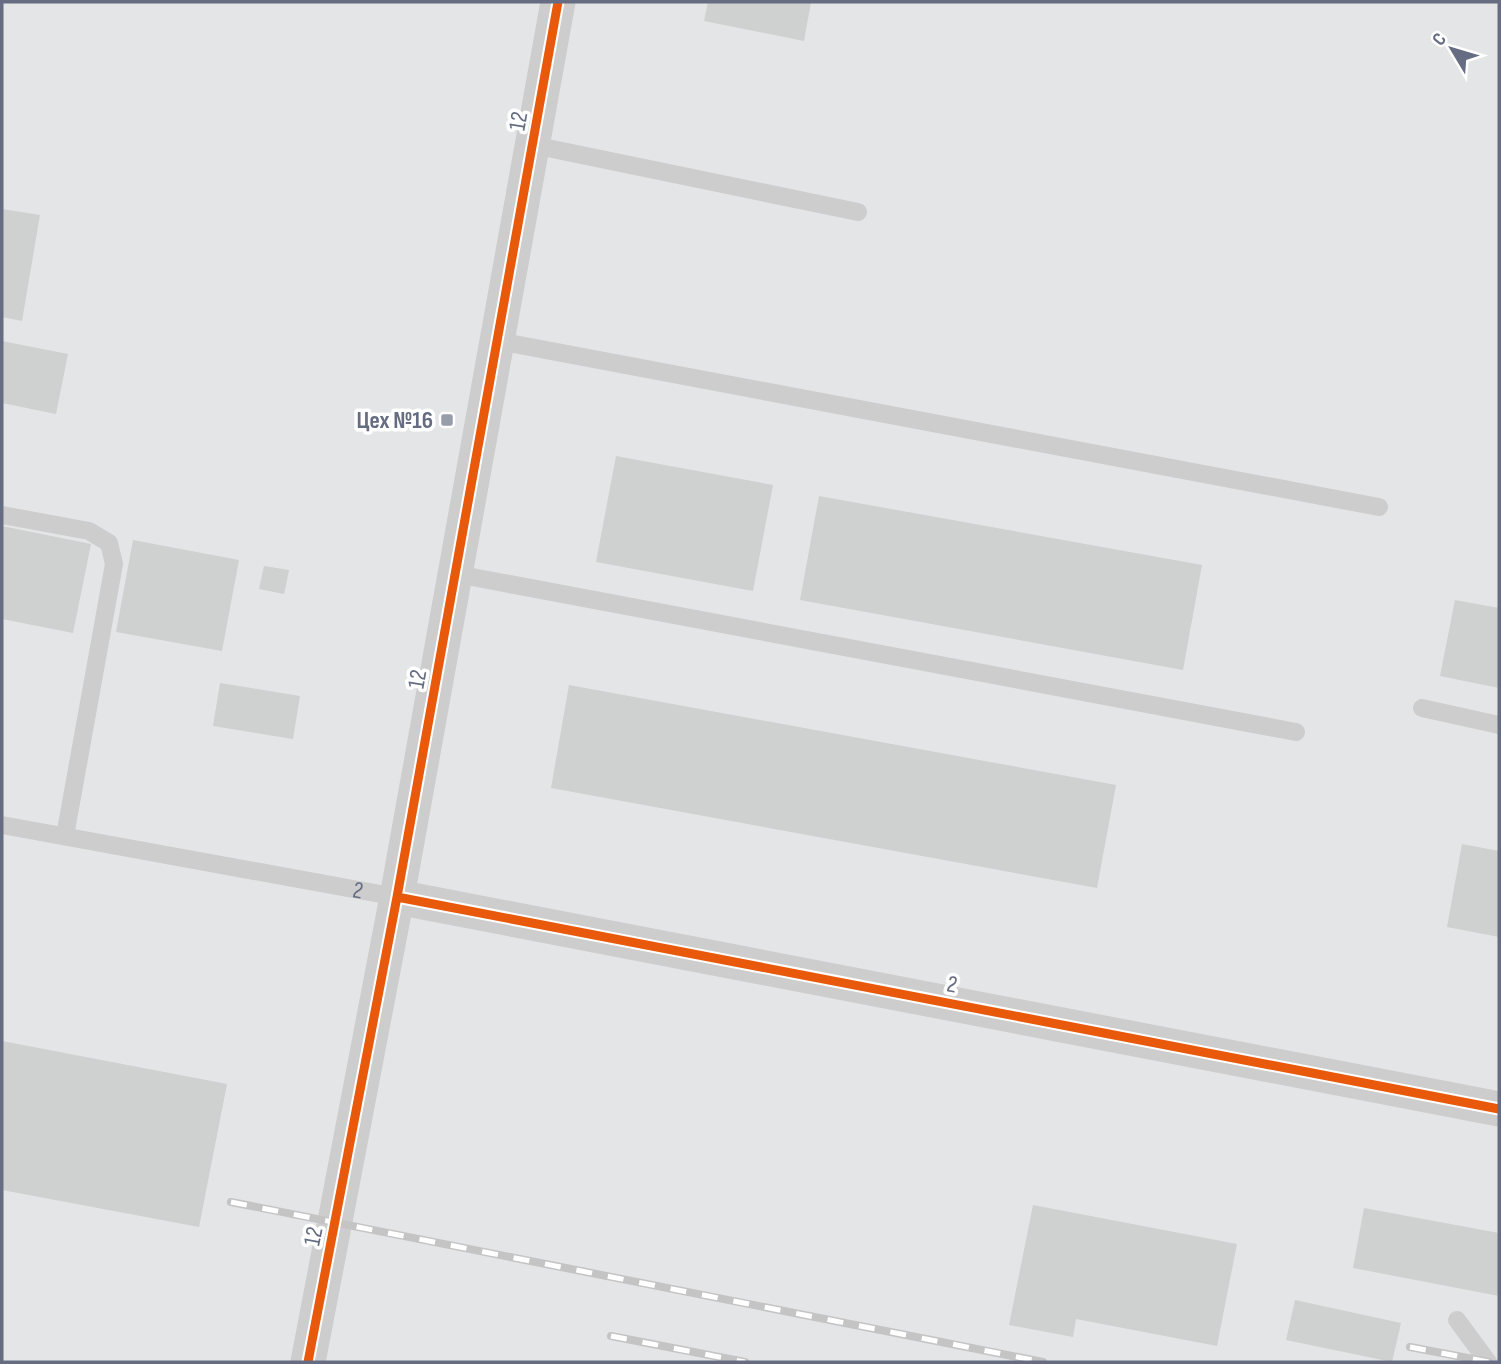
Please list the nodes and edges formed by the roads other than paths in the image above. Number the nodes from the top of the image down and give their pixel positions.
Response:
1 (558, 2) edge
2 (533, 145) junction
3 (858, 212) dead end
4 (498, 341) junction
5 (1379, 507) dead end
6 (2, 515) edge
7 (456, 574) junction
8 (1422, 708) dead end
9 (1499, 725) edge
10 (1296, 732) dead end
11 (2, 825) edge
12 (65, 836) junction
13 (397, 897) junction
14 (1499, 1109) edge
15 (1457, 1320) dead end
16 (308, 1362) edge
17 (1488, 1362) edge

1 - 2 street, 12
2 - 3 lane
2 - 4 street, 12
4 - 5 lane
4 - 7 street, 12
6 - 12 lane
7 - 10 lane
7 - 13 street, 12
8 - 9 lane
11 - 12 lane, 2
12 - 13 lane, 2
13 - 14 street, 2
13 - 16 street, 12
15 - 17 lane

